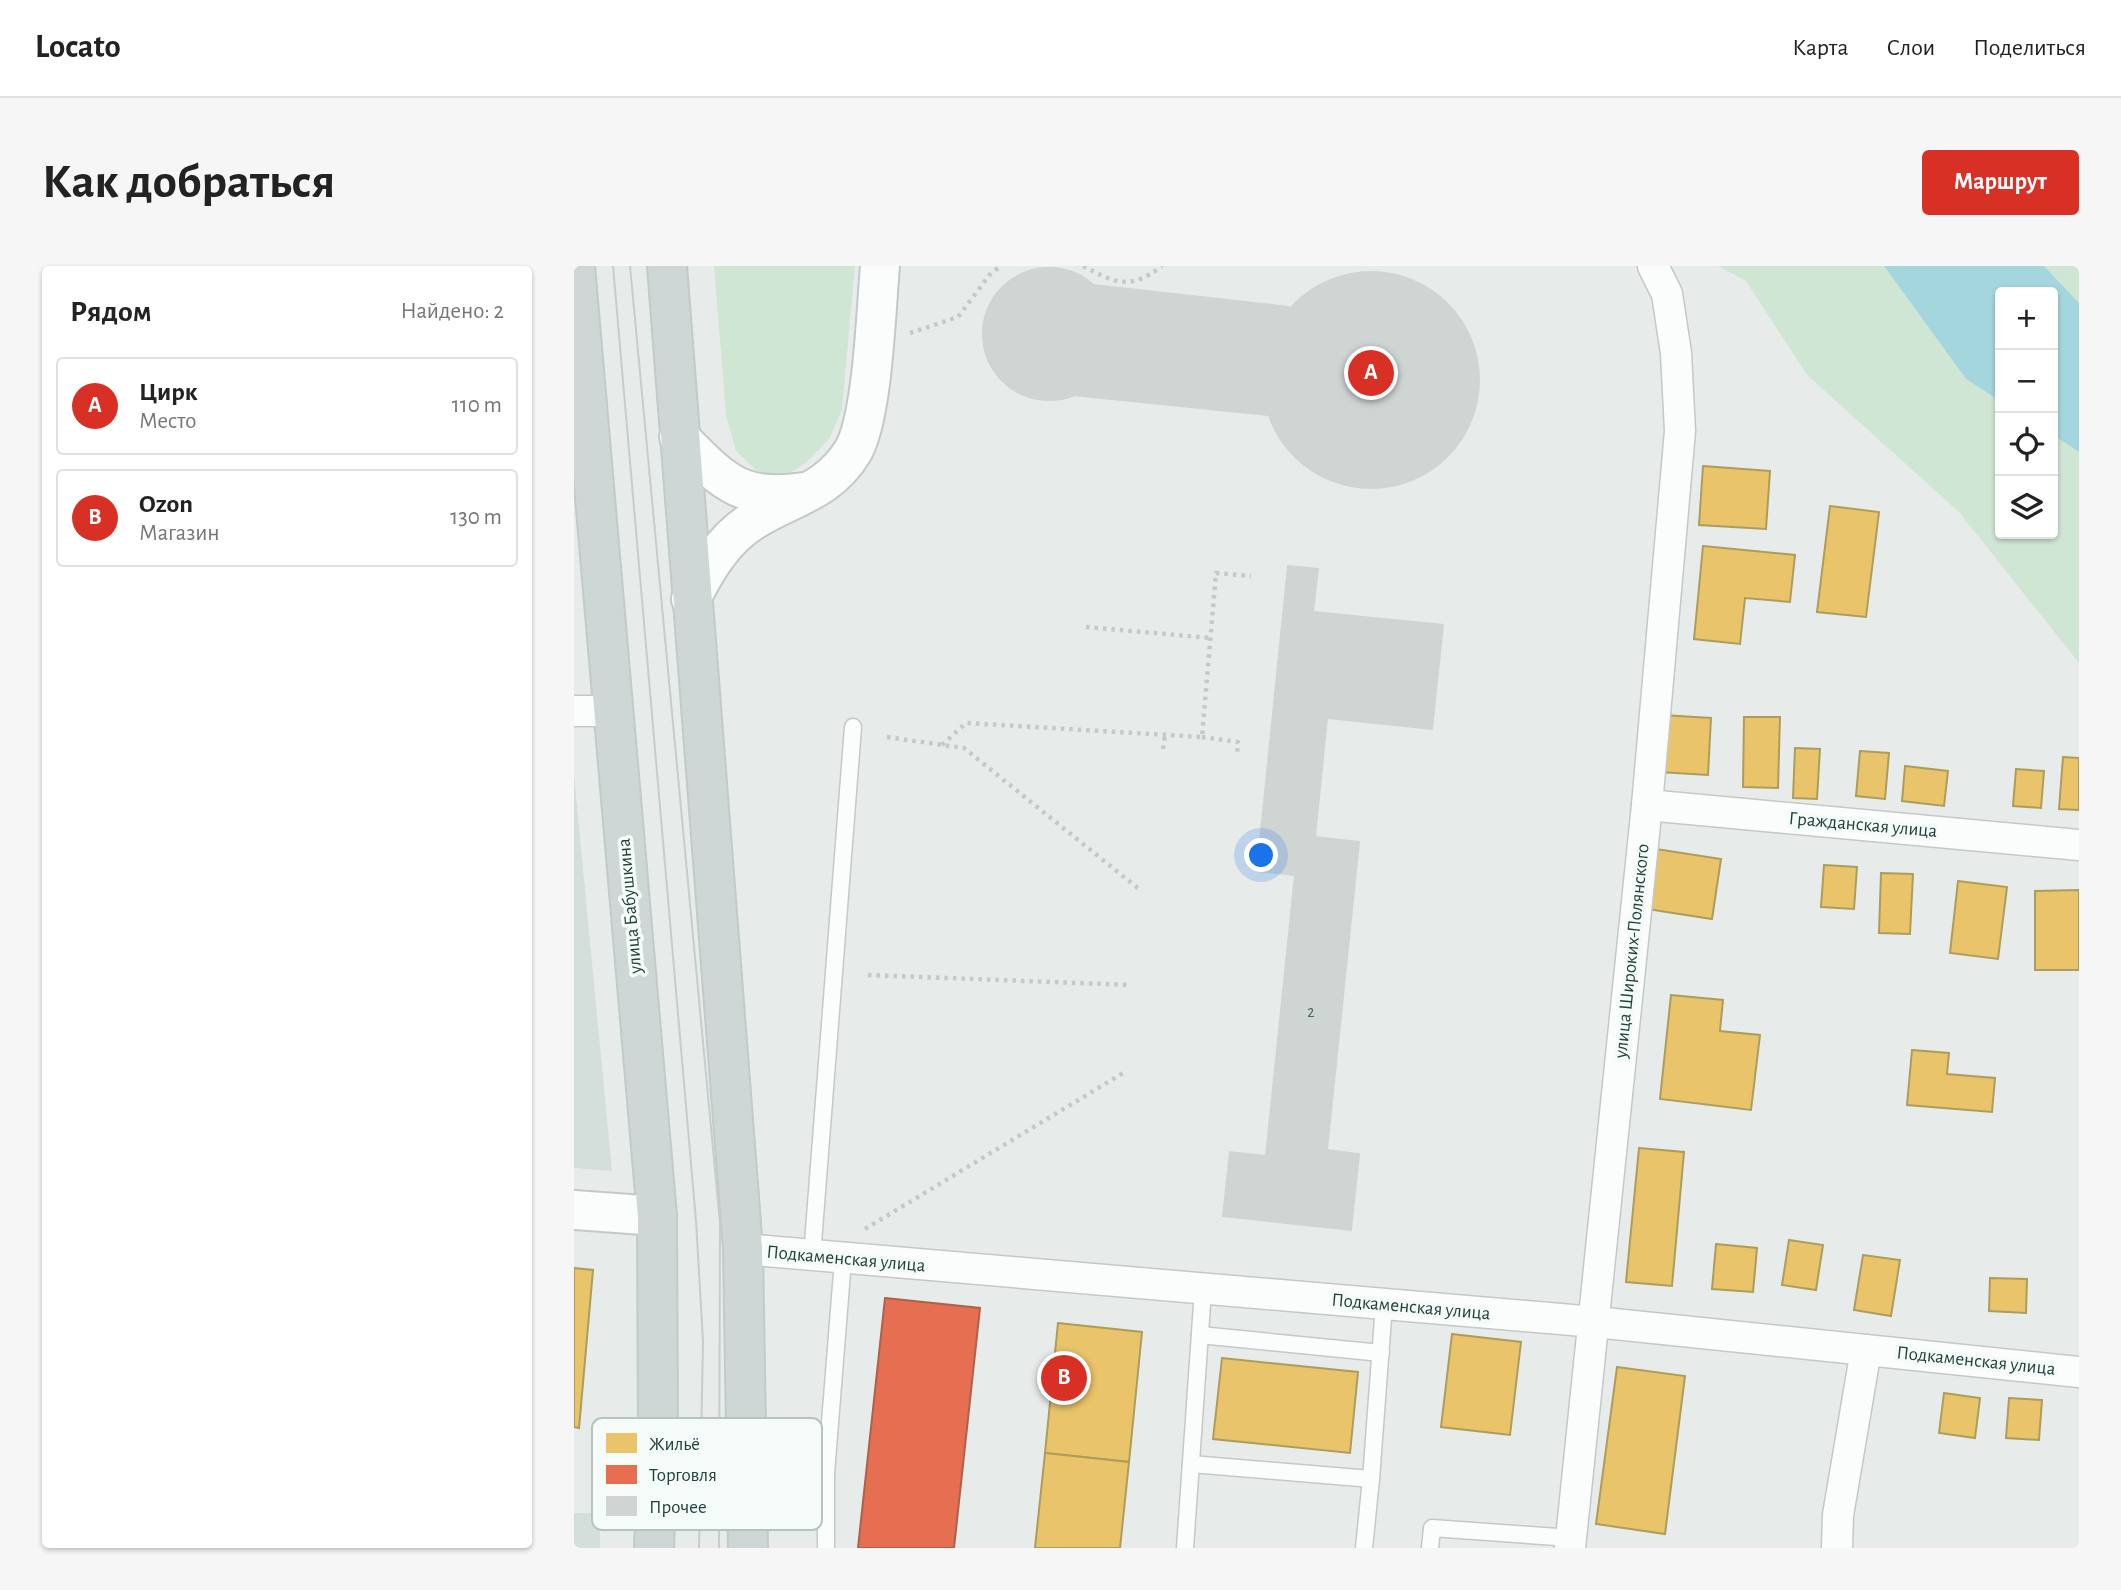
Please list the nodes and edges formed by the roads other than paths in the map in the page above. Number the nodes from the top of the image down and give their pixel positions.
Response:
1 (575, 266) edge
2 (667, 266) edge
3 (880, 266) edge
4 (1653, 266) edge
5 (679, 437) junction
6 (816, 490) junction
7 (691, 599) junction
8 (574, 711) edge
9 (613, 711) junction
10 (853, 727) dead end
11 (1647, 806) junction
12 (2079, 845) edge
13 (574, 1210) edge
14 (657, 1216) junction
15 (743, 1249) junction
16 (813, 1256) junction
17 (843, 1260) junction
18 (1203, 1290) junction
19 (1384, 1305) junction
20 (1595, 1322) junction
21 (1200, 1335) junction
22 (1866, 1350) junction
23 (1381, 1353) junction
24 (2079, 1372) edge
25 (658, 1418) edge
26 (745, 1418) edge
27 (1191, 1464) junction
28 (822, 1473) edge
29 (826, 1473) junction
30 (1371, 1479) junction
31 (655, 1530) edge
32 (747, 1530) edge
33 (1571, 1543) edge
34 (654, 1548) edge
35 (747, 1548) edge
36 (826, 1548) edge
37 (1185, 1548) edge
38 (1364, 1548) edge
39 (1430, 1548) edge
40 (1837, 1548) edge

1 - 9 main road, улица Бабушкина
2 - 5 main road
3 - 6 street
4 - 11 street, улица Широких-Полянского
5 - 6 street
5 - 7 main road
6 - 7 street
7 - 15 main road
8 - 9 street
9 - 14 main road, улица Бабушкина
10 - 16 lane
11 - 12 street, Гражданская улица
11 - 20 street, улица Широких-Полянского
13 - 14 street
14 - 25 main road, улица Бабушкина
15 - 16 street, Подкаменская улица
15 - 26 main road
16 - 17 street, Подкаменская улица
17 - 18 street, Подкаменская улица
17 - 29 lane
18 - 19 street, Подкаменская улица
18 - 21 lane
19 - 20 street, Подкаменская улица
19 - 23 lane
20 - 22 street, Подкаменская улица
20 - 33 street, улица Широких-Полянского
21 - 23 lane
21 - 27 lane
22 - 24 street, Подкаменская улица
22 - 40 street
23 - 30 lane
27 - 30 lane
27 - 37 lane
28 - 29 lane
29 - 36 lane
30 - 38 lane
31 - 34 main road, улица Бабушкина
32 - 35 main road
33 - 39 lane

